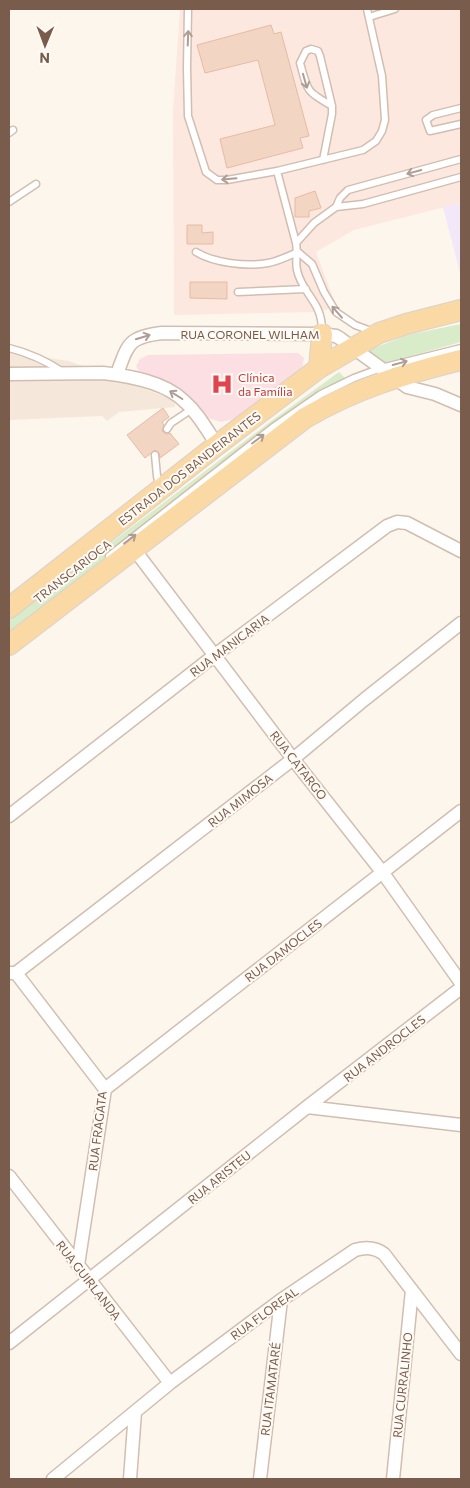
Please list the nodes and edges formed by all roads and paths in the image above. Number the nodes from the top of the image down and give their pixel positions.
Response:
1 (188, 9) edge
2 (367, 9) edge
3 (395, 9) edge
4 (368, 16) junction
5 (332, 106) junction
6 (461, 108) edge
7 (461, 124) edge
8 (461, 159) edge
9 (324, 160) junction
10 (277, 171) junction
11 (461, 177) edge
12 (36, 184) dead end
13 (9, 202) edge
14 (336, 207) junction
15 (296, 243) junction
16 (196, 252) dead end
17 (298, 252) junction
18 (306, 289) junction
19 (238, 292) dead end
20 (461, 310) edge
21 (322, 334) junction
22 (366, 345) junction
23 (9, 348) edge
24 (461, 348) edge
25 (461, 360) edge
26 (339, 364) dead end
27 (319, 368) junction
28 (64, 373) junction
29 (388, 373) junction
30 (9, 374) edge
31 (117, 374) junction
32 (461, 405) edge
33 (192, 409) junction
34 (167, 429) dead end
35 (217, 445) junction
36 (156, 455) dead end
37 (160, 490) junction
38 (134, 549) junction
39 (461, 552) edge
40 (104, 559) dead end
41 (9, 608) edge
42 (461, 623) edge
43 (9, 645) edge
44 (215, 655) junction
45 (293, 759) junction
46 (461, 811) edge
47 (9, 816) edge
48 (384, 873) junction
49 (13, 973) edge
50 (461, 983) edge
51 (461, 988) edge
52 (105, 1088) junction
53 (307, 1107) junction
54 (461, 1125) edge
55 (9, 1176) edge
56 (78, 1265) junction
57 (90, 1280) junction
58 (412, 1290) junction
59 (281, 1300) junction
60 (9, 1343) edge
61 (461, 1354) edge
62 (170, 1383) junction
63 (135, 1412) junction
64 (53, 1479) edge
65 (130, 1479) edge
66 (260, 1479) edge
67 (393, 1479) edge

10 -> 1 lane
2 - 4 lane
3 - 4 lane
4 - 9 lane
5 -> 5 lane
5 - 9 lane
6 - 7 lane
8 -> 14 lane
9 - 10 lane
10 - 15 lane
11 - 14 lane
12 - 13 lane
14 - 15 lane
15 - 17 lane
16 - 17 lane
17 - 18 lane
22 -> 17 lane
18 - 19 lane
18 - 21 lane
20 - 22 main road, ESTRADA DOS BANDEIRANTES
21 - 22 street, RUA CORONEL WILHAM
21 - 27 main road
31 -> 21 street, RUA CORONEL WILHAM
22 - 26 lane
22 - 27 main road, ESTRADA DOS BANDEIRANTES
22 - 29 street, RUA CORONEL WILHAM
23 - 28 lane
29 -> 24 lane, TRANSCARIOCA
25 - 29 main road
27 - 35 main road, ESTRADA DOS BANDEIRANTES
28 - 30 street
28 - 31 street
29 - 32 street, RUA CORONEL WILHAM
29 - 38 main road
40 -> 29 lane, TRANSCARIOCA
33 -> 31 street
33 - 34 lane
33 - 35 street
35 - 37 main road, ESTRADA DOS BANDEIRANTES
36 - 37 lane
37 - 41 main road, ESTRADA DOS BANDEIRANTES
38 - 43 main road
38 - 44 street, RUA CATARGO
39 - 44 street, RUA MANICARIA
42 - 45 street, RUA MIMOSA
44 - 45 street, RUA CATARGO
44 - 47 street, RUA MANICARIA
45 - 48 street, RUA CATARGO
45 - 49 street, RUA MIMOSA
46 - 48 street, RUA DAMOCLES
48 - 50 street, RUA CATARGO
48 - 52 street, RUA DAMOCLES
49 - 52 street, RUA FRAGATA
51 - 53 street, RUA ANDROCLES
52 - 56 street, RUA FRAGATA
53 - 54 street
53 - 57 street, RUA ARISTEU
55 - 56 street, RUA GUIRLANDA
56 - 57 street, RUA GUIRLANDA
57 - 60 street, RUA ARISTEU
57 - 62 street, RUA GUIRLANDA
58 - 59 street, RUA FLOREAL
58 - 61 street, RUA FLOREAL
58 - 67 street, RUA CURRALINHO
59 - 62 street, RUA FLOREAL
59 - 66 street, RUA ITAMATARÉ
62 - 63 street, RUA FLOREAL
63 - 64 street, RUA FLOREAL
63 - 65 street

